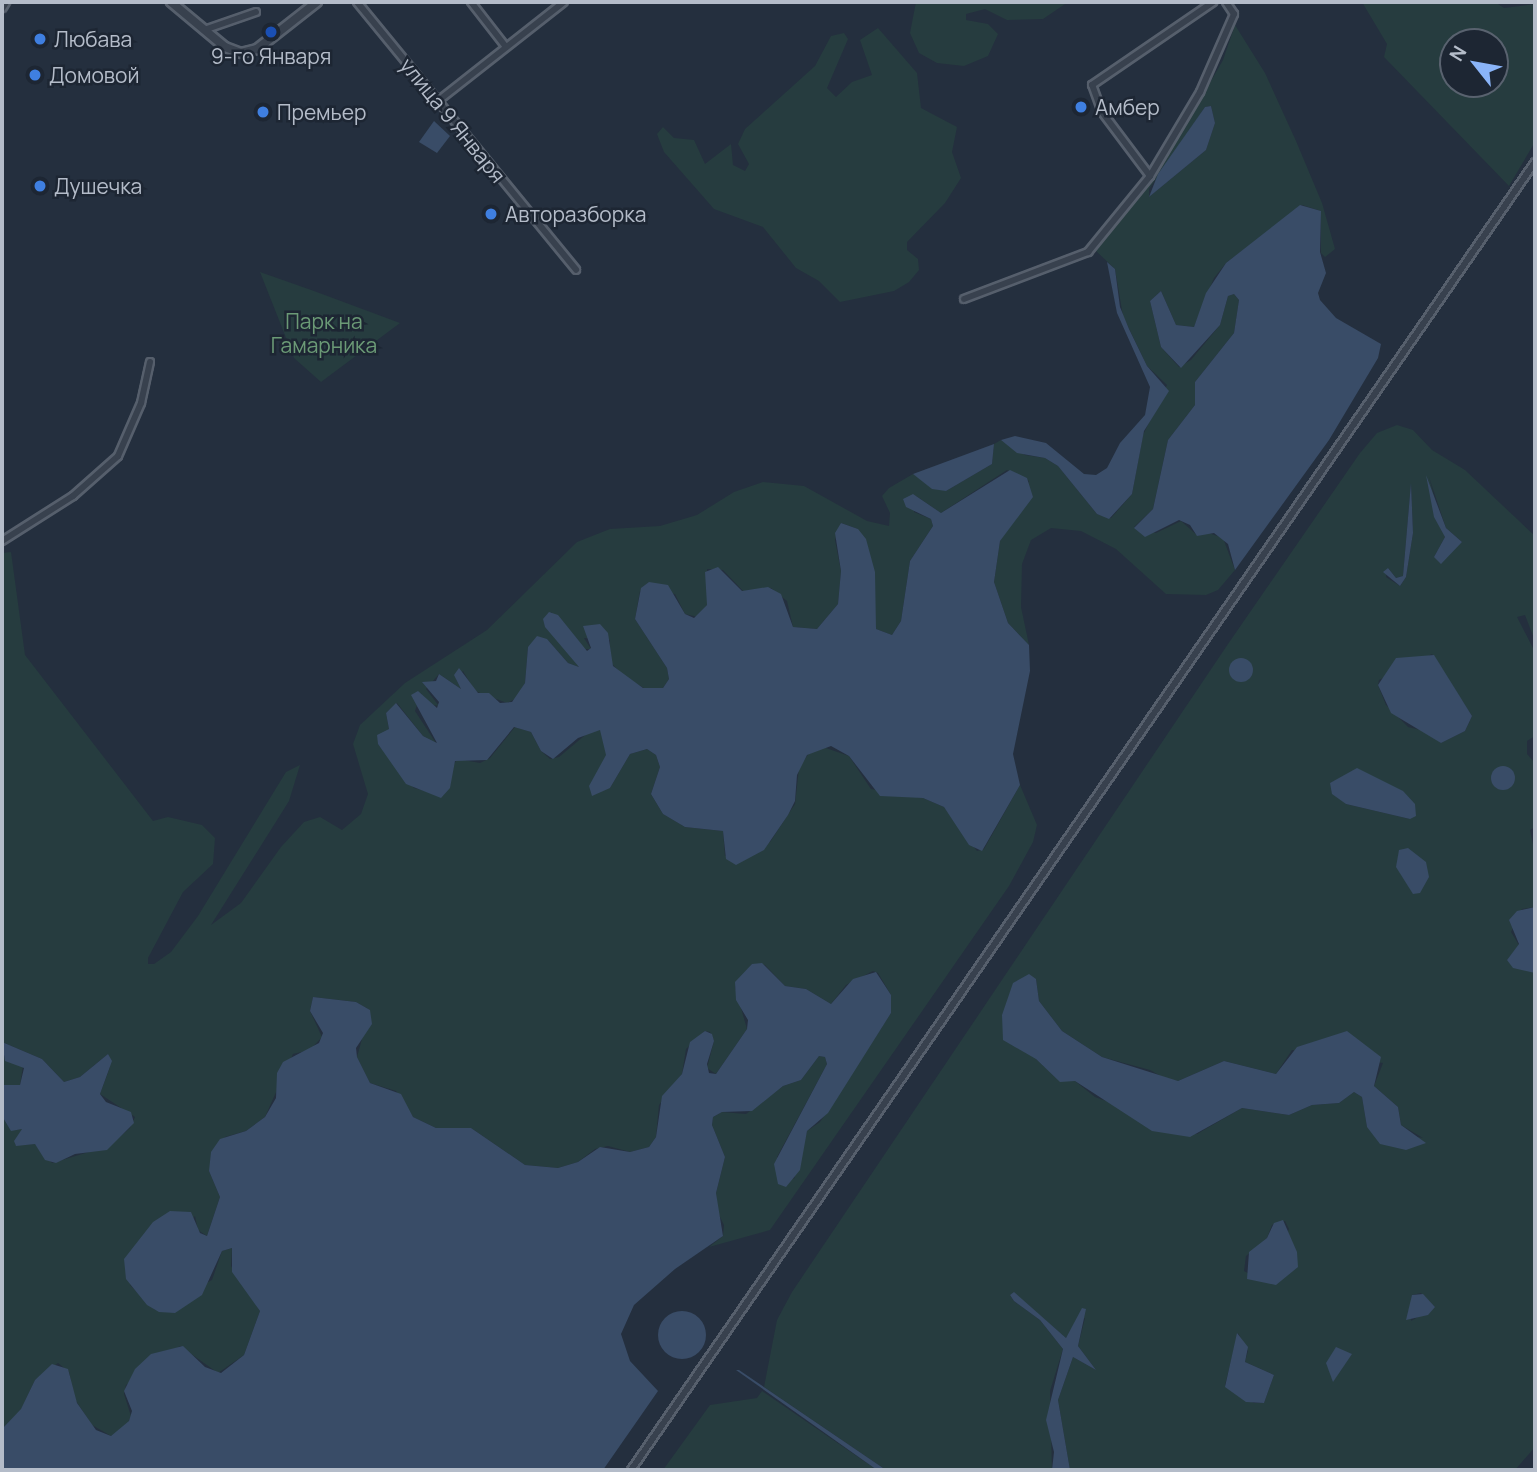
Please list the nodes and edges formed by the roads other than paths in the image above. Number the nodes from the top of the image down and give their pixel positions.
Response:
1 (5, 2) edge
2 (171, 2) edge
3 (317, 2) edge
4 (357, 2) edge
5 (471, 2) edge
6 (564, 2) edge
7 (1213, 2) edge
8 (1226, 2) edge
9 (2, 7) edge
10 (256, 12) dead end
11 (204, 30) junction
12 (506, 47) junction
13 (438, 101) junction
14 (1535, 162) edge
15 (1150, 176) junction
16 (576, 270) dead end
17 (964, 299) dead end
18 (150, 362) dead end
19 (2, 541) edge
20 (631, 1470) edge

1 - 9 street
2 - 11 street
3 - 11 street
4 - 13 street, улица 9 Января
5 - 12 street
6 - 12 street
7 - 15 street
8 - 15 street
10 - 11 street
12 - 13 street
13 - 16 street, улица 9 Января
14 - 20 street
15 - 17 street
18 - 19 street

